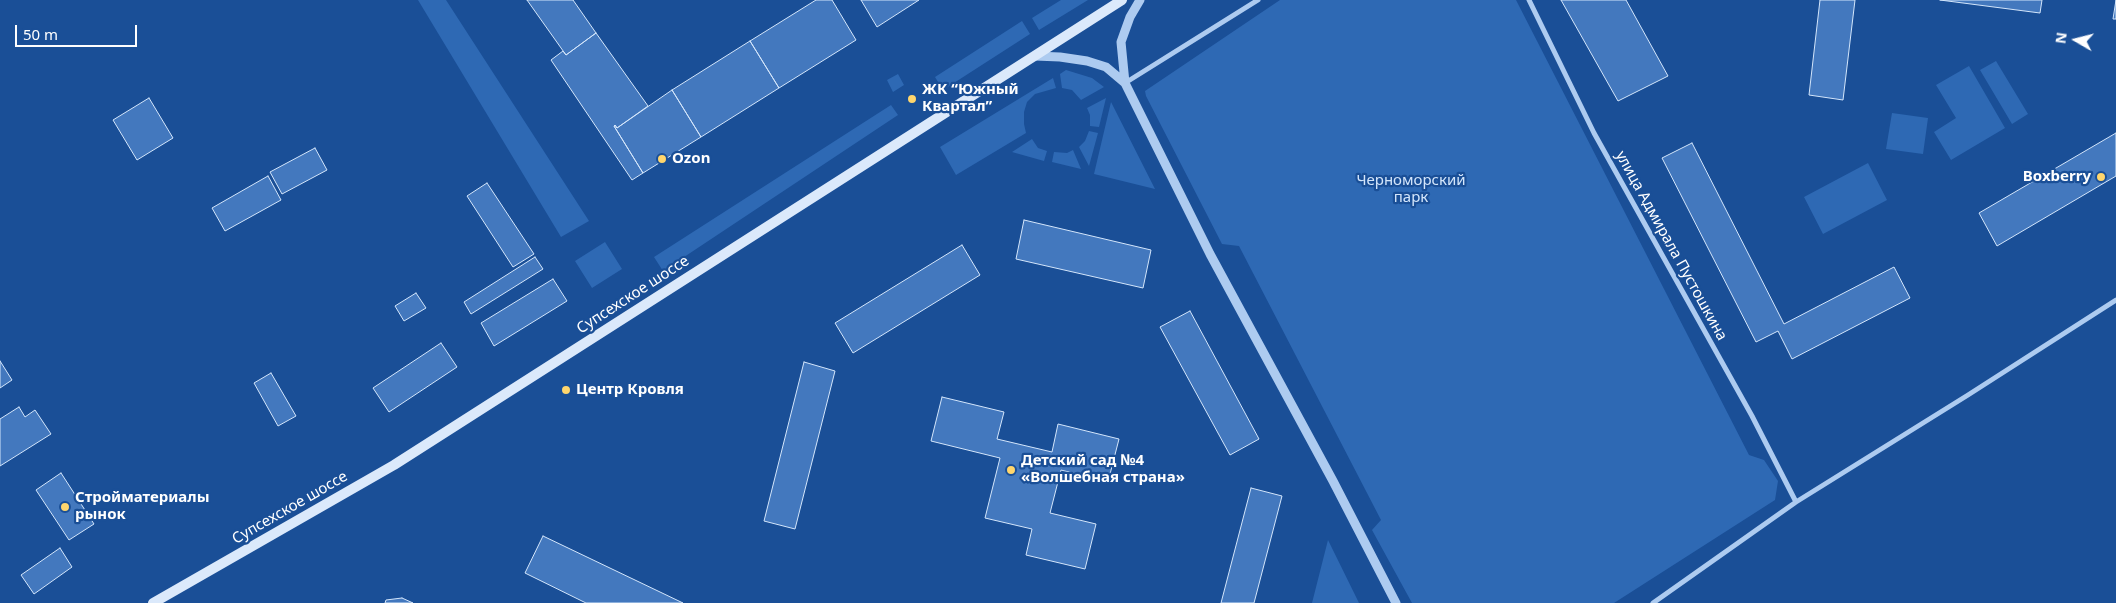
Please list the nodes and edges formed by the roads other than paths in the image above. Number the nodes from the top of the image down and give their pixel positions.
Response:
1 (1122, 0) edge
2 (1140, 0) edge
3 (1258, 0) edge
4 (1529, 0) edge
5 (1035, 56) junction
6 (1125, 83) junction
7 (2116, 300) edge
8 (1796, 502) junction
9 (153, 603) edge
10 (1396, 603) edge
11 (1653, 603) edge

1 - 5 main road, Супсехское шоссе
2 - 6 street
3 - 6 street
4 - 8 street, улица Адмирала Пустошкина
5 - 6 street
5 - 9 main road, Супсехское шоссе
6 - 10 street
7 - 8 street
8 - 11 street

